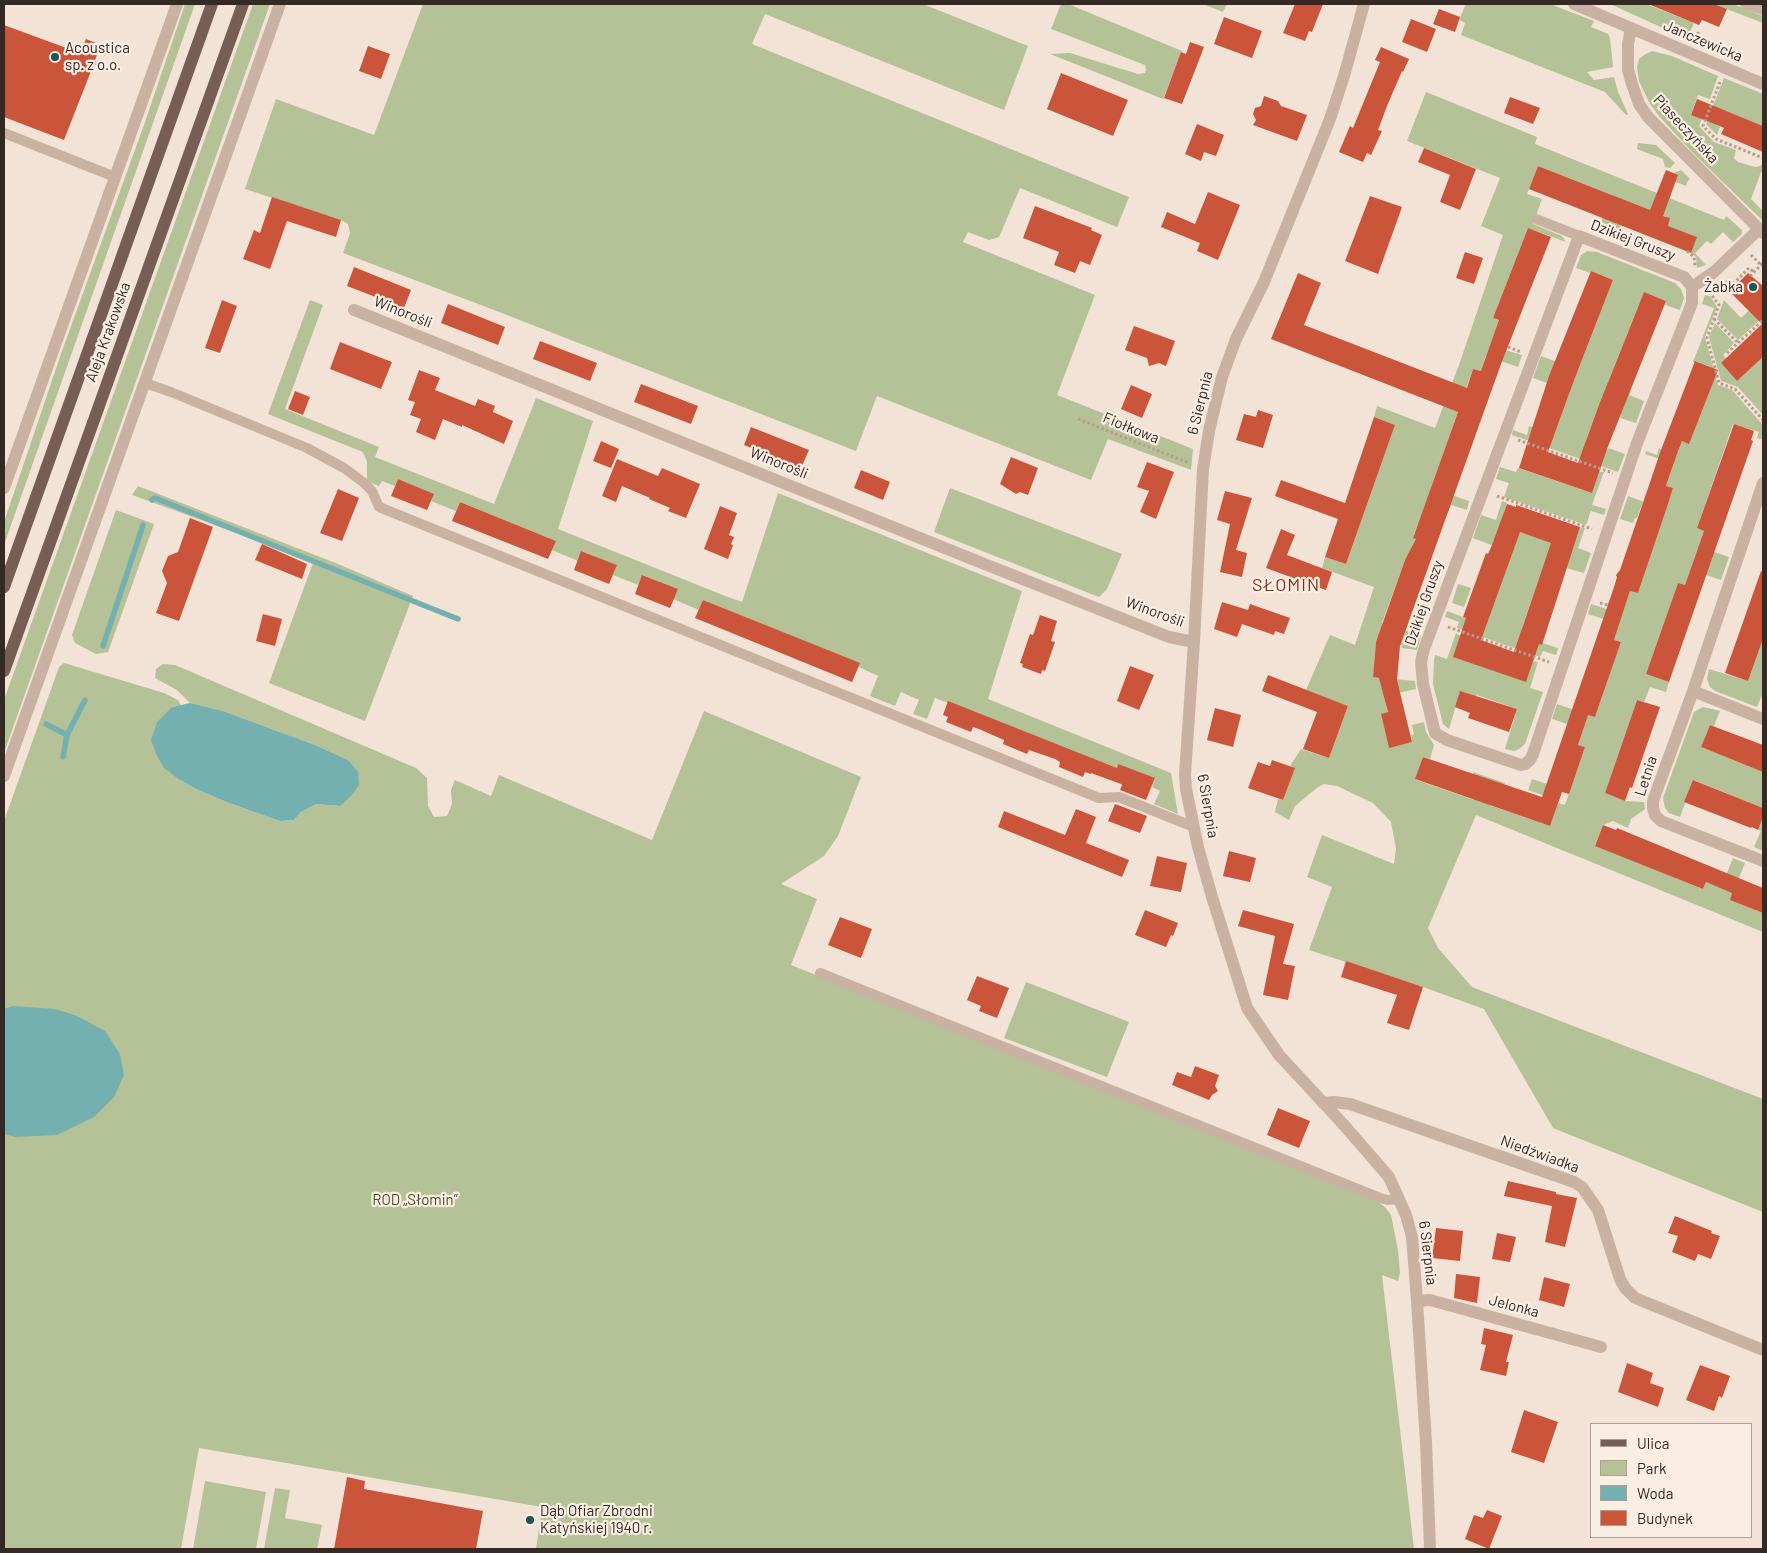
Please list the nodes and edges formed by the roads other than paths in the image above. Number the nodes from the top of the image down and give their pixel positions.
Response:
1 (177, 4) edge
2 (212, 4) edge
3 (243, 4) edge
4 (280, 4) edge
5 (1364, 4) edge
6 (1574, 4) edge
7 (1746, 4) edge
8 (1763, 10) edge
9 (1631, 28) junction
10 (1763, 84) edge
11 (4, 133) edge
12 (115, 177) junction
13 (1536, 219) dead end
14 (1761, 231) edge
15 (1579, 236) junction
16 (1692, 287) junction
17 (354, 310) dead end
18 (145, 383) junction
19 (1763, 483) edge
20 (4, 488) edge
21 (4, 587) edge
22 (1194, 642) junction
23 (4, 671) edge
24 (1693, 691) junction
25 (1763, 720) edge
26 (4, 776) edge
27 (1194, 828) junction
28 (1763, 862) edge
29 (820, 973) dead end
30 (1323, 1103) junction
31 (1400, 1199) junction
32 (1417, 1301) junction
33 (1601, 1347) dead end
34 (1763, 1350) edge
35 (1430, 1549) edge

1 - 12 street
2 - 21 main road, Aleja Krakowska
3 - 23 main road, Aleja Krakowska
4 - 18 street
5 - 22 street, 6 Sierpnia
6 - 9 street, Janczewicka
7 - 8 lane
9 - 10 street, Janczewicka
9 - 14 street, Piaseczyńska
11 - 12 lane
12 - 20 street
13 - 15 lane
14 - 16 street
15 - 16 street, Dzikiej Gruszy
15 - 16 street, Dzikiej Gruszy
17 - 22 street, Winorośli
18 - 26 street
18 - 27 lane
19 - 24 street, Letnia
22 - 27 street, 6 Sierpnia
24 - 25 street
24 - 28 street, Letnia
27 - 30 street, 6 Sierpnia
29 - 31 lane
30 - 31 street, 6 Sierpnia
30 - 34 street, Niedźwiadka
31 - 32 street, 6 Sierpnia
32 - 33 street, Jelonka
32 - 35 street, 6 Sierpnia

